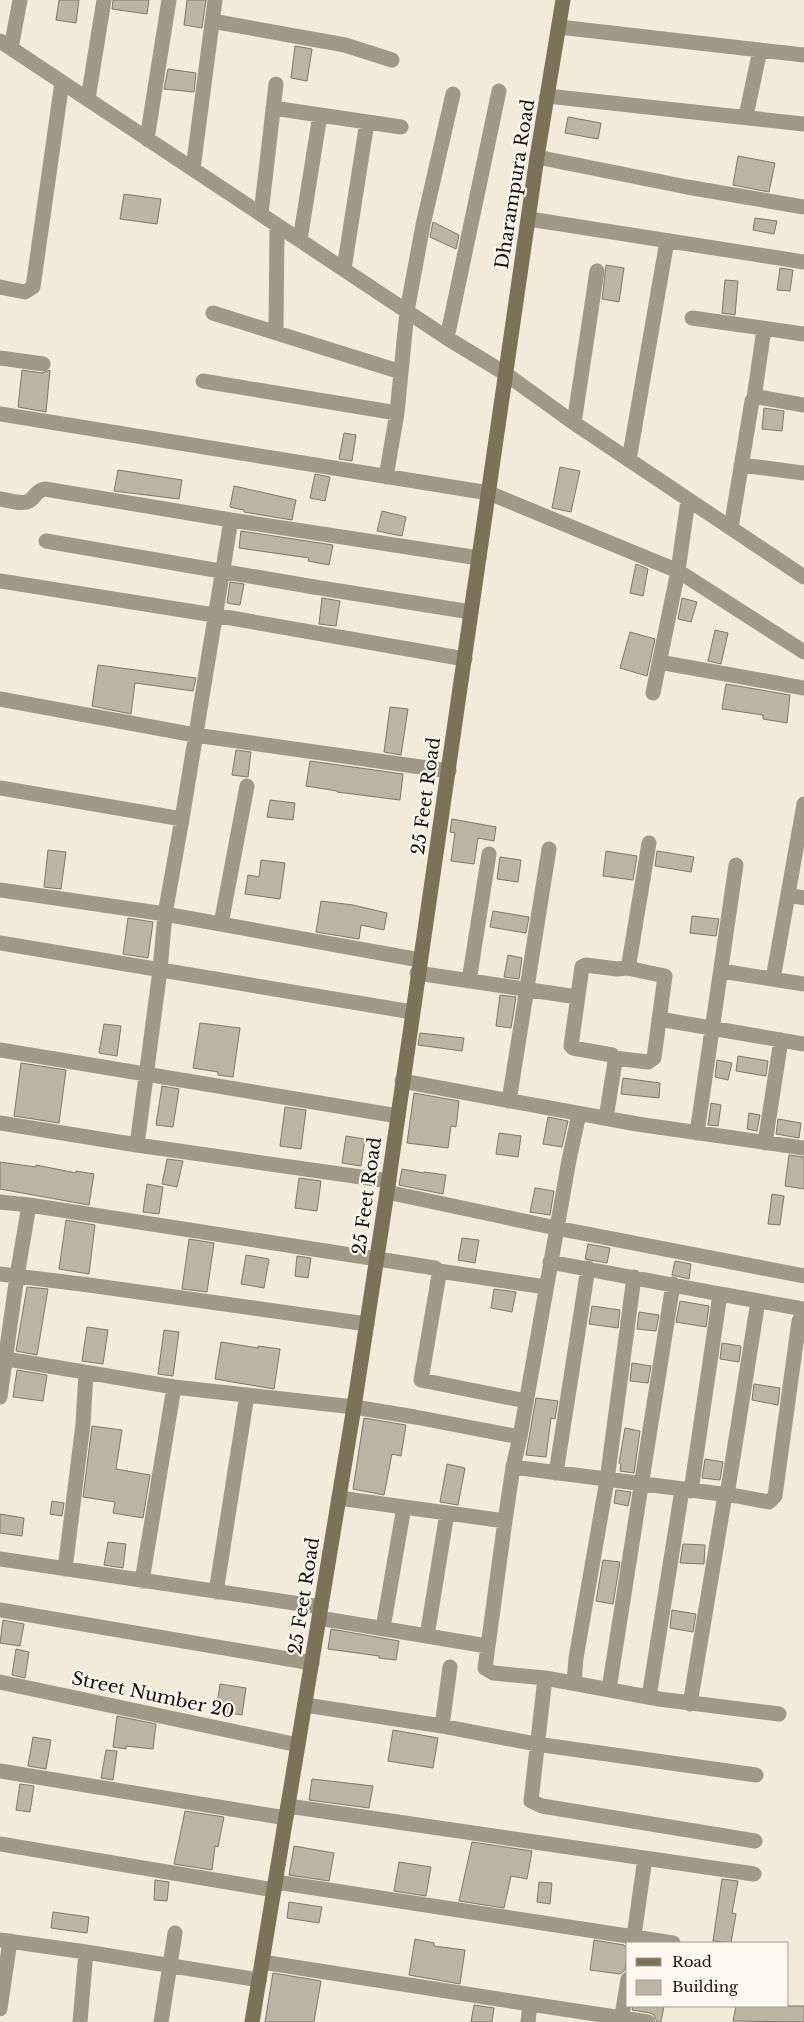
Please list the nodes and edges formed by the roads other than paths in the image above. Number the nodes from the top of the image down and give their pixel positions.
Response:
1 (20, 0) edge
2 (104, 0) edge
3 (169, 0) edge
4 (215, 0) edge
5 (563, 0) edge
6 (212, 21) junction
7 (559, 27) junction
8 (6, 44) edge
9 (760, 50) junction
10 (804, 55) edge
11 (392, 60) dead end
12 (62, 82) junction
13 (276, 84) dead end
14 (499, 91) dead end
15 (453, 94) dead end
16 (547, 96) junction
17 (88, 99) junction
18 (273, 108) junction
19 (320, 115) junction
20 (746, 116) junction
21 (367, 122) junction
22 (804, 124) edge
23 (401, 127) dead end
24 (147, 139) junction
25 (537, 157) junction
26 (193, 169) junction
27 (804, 207) edge
28 (261, 214) junction
29 (528, 219) junction
30 (277, 224) junction
31 (300, 240) junction
32 (667, 241) junction
33 (804, 262) edge
34 (344, 269) junction
35 (597, 271) dead end
36 (0, 287) edge
37 (407, 312) junction
38 (213, 313) dead end
39 (692, 318) dead end
40 (764, 329) junction
41 (276, 333) junction
42 (804, 334) edge
43 (447, 338) junction
44 (0, 358) edge
45 (43, 364) dead end
46 (401, 372) junction
47 (506, 374) junction
48 (203, 381) dead end
49 (754, 398) junction
50 (804, 405) edge
51 (0, 414) edge
52 (396, 414) junction
53 (574, 423) junction
54 (629, 460) junction
55 (741, 465) junction
56 (804, 473) edge
57 (386, 477) junction
58 (489, 493) junction
59 (0, 499) edge
60 (688, 500) junction
61 (231, 520) junction
62 (730, 528) junction
63 (46, 541) dead end
64 (479, 558) junction
65 (222, 570) junction
66 (678, 571) junction
67 (804, 577) edge
68 (0, 581) edge
69 (471, 612) junction
70 (214, 615) junction
71 (804, 652) edge
72 (464, 659) junction
73 (659, 662) junction
74 (804, 688) edge
75 (653, 693) dead end
76 (0, 699) edge
77 (195, 735) junction
78 (448, 772) junction
79 (247, 786) dead end
80 (0, 788) edge
81 (804, 804) edge
82 (182, 819) junction
83 (802, 830) edge
84 (649, 843) dead end
85 (549, 848) dead end
86 (489, 854) dead end
87 (736, 865) dead end
88 (0, 890) edge
89 (788, 895) junction
90 (804, 898) edge
91 (165, 914) junction
92 (221, 924) junction
93 (0, 943) edge
94 (419, 966) junction
95 (627, 968) junction
96 (160, 970) junction
97 (721, 970) junction
98 (773, 979) junction
99 (469, 981) junction
100 (804, 984) edge
101 (527, 990) junction
102 (578, 997) junction
103 (412, 1012) junction
104 (659, 1019) junction
105 (712, 1028) junction
106 (781, 1040) junction
107 (804, 1044) edge
108 (0, 1050) edge
109 (614, 1058) junction
110 (147, 1073) junction
111 (402, 1081) junction
112 (509, 1101) junction
113 (579, 1114) junction
114 (398, 1116) junction
115 (606, 1118) junction
116 (0, 1123) edge
117 (697, 1133) junction
118 (765, 1143) junction
119 (137, 1146) junction
120 (804, 1148) edge
121 (388, 1187) junction
122 (0, 1202) edge
123 (29, 1205) junction
124 (556, 1228) junction
125 (377, 1258) junction
126 (550, 1262) junction
127 (588, 1268) junction
128 (439, 1271) junction
129 (0, 1274) edge
130 (17, 1276) junction
131 (804, 1276) edge
132 (634, 1277) junction
133 (673, 1284) junction
134 (546, 1287) junction
135 (720, 1294) junction
136 (758, 1301) junction
137 (804, 1311) edge
138 (367, 1324) junction
139 (3, 1359) edge
140 (86, 1373) junction
141 (174, 1387) junction
142 (247, 1395) junction
143 (0, 1398) edge
144 (526, 1401) junction
145 (354, 1407) junction
146 (520, 1438) junction
147 (513, 1467) junction
148 (556, 1473) junction
149 (607, 1480) junction
150 (642, 1485) junction
151 (686, 1491) junction
152 (726, 1495) junction
153 (339, 1498) junction
154 (404, 1507) junction
155 (447, 1513) junction
156 (505, 1522) junction
157 (0, 1559) edge
158 (65, 1569) junction
159 (142, 1581) junction
160 (216, 1592) junction
161 (0, 1610) edge
162 (320, 1612) junction
163 (383, 1628) junction
164 (427, 1636) junction
165 (487, 1646) junction
166 (312, 1663) junction
167 (450, 1667) dead end
168 (546, 1678) junction
169 (0, 1682) edge
170 (574, 1683) junction
171 (609, 1690) junction
172 (649, 1697) junction
173 (690, 1704) junction
174 (305, 1705) junction
175 (779, 1714) dead end
176 (442, 1726) junction
177 (536, 1744) junction
178 (298, 1745) junction
179 (0, 1770) edge
180 (756, 1775) dead end
181 (287, 1812) junction
182 (755, 1841) dead end
183 (0, 1844) edge
184 (645, 1858) junction
185 (754, 1874) dead end
186 (275, 1886) junction
187 (175, 1933) dead end
188 (5, 1940) edge
189 (634, 1940) edge
190 (660, 1942) edge
191 (86, 1952) junction
192 (262, 1962) junction
193 (170, 1965) junction
194 (260, 1980) junction
195 (626, 1990) edge
196 (530, 2004) junction
197 (0, 2009) edge
198 (621, 2020) edge
199 (80, 2022) edge
200 (161, 2022) edge
201 (252, 2022) edge
202 (528, 2022) edge
203 (648, 2022) edge

1 - 8 street
2 - 17 street
3 - 24 street
4 - 6 street
5 - 7 street, Dharampura Road
6 - 11 street
6 - 26 street
7 - 9 street
7 - 16 street, Dharampura Road
8 - 12 street
9 - 10 street
9 - 20 street
12 - 17 street
12 - 36 street
13 - 18 street
14 - 43 street
15 - 37 street
16 - 20 street
16 - 25 street, Dharampura Road
17 - 24 street
18 - 19 street
18 - 28 street
19 - 21 street
19 - 31 street
20 - 22 street
21 - 23 street
21 - 34 street
24 - 26 street
25 - 27 street
25 - 29 street, Dharampura Road
26 - 28 street
28 - 30 street
29 - 32 street
29 - 47 street, Dharampura Road
30 - 31 street
30 - 41 street
31 - 34 street
32 - 33 street
32 - 54 street
34 - 37 street
35 - 53 street
37 - 43 street
37 - 46 street
38 - 41 street
39 - 40 street
40 - 42 street
40 - 49 street
41 - 46 street
43 - 47 street
44 - 45 street
46 - 52 street
47 - 53 street
47 - 58 street, 25 Feet Road
48 - 52 street
49 - 50 street
49 - 55 street
51 - 57 street
52 - 57 street
53 - 54 street
54 - 60 street
55 - 56 street
55 - 62 street
57 - 58 street
58 - 64 street, 25 Feet Road
58 - 66 street
59 - 61 street
60 - 62 street
60 - 66 street
61 - 64 street
61 - 65 street
62 - 67 street
63 - 65 street
64 - 69 street, 25 Feet Road
65 - 69 street
65 - 70 street
66 - 71 street
66 - 73 street
68 - 70 street
69 - 72 street, 25 Feet Road
70 - 72 street
70 - 77 street
72 - 78 street, 25 Feet Road
73 - 74 street
73 - 75 street
76 - 77 street
77 - 78 street
77 - 82 street
78 - 94 street, 25 Feet Road
79 - 92 street
80 - 82 street
81 - 83 street
82 - 91 street
83 - 89 street
84 - 95 street
85 - 101 street
86 - 99 street
87 - 97 street
88 - 91 street
89 - 90 street
89 - 98 street
91 - 92 street
91 - 96 street
92 - 94 street
93 - 96 street
94 - 99 street
94 - 103 street, 25 Feet Road
95 - 102 street
95 - 104 street
96 - 103 street
96 - 110 street
97 - 98 street
97 - 105 street
98 - 100 street
99 - 101 street
101 - 102 street
101 - 112 street
102 - 109 street
103 - 111 street, 25 Feet Road
104 - 105 street
104 - 109 street
105 - 106 street
105 - 117 street
106 - 107 street
106 - 118 street
108 - 110 street
109 - 115 street
110 - 114 street
110 - 119 street
111 - 112 street
111 - 114 street, 25 Feet Road
112 - 113 street
113 - 115 street
113 - 124 street
114 - 121 street, 25 Feet Road
115 - 117 street
116 - 119 street
117 - 118 street
118 - 120 street
119 - 121 street
121 - 124 street
121 - 125 street, 25 Feet Road
122 - 123 street
123 - 125 street
123 - 130 street
124 - 126 street
124 - 131 street
125 - 128 street
125 - 138 street, 25 Feet Road
126 - 127 street
126 - 134 street
127 - 132 street
127 - 148 street
128 - 134 street
128 - 144 street
129 - 130 street
130 - 138 street
130 - 139 street
132 - 133 street
132 - 149 street
133 - 135 street
133 - 150 street
134 - 144 street
135 - 136 street
135 - 151 street
136 - 137 street
136 - 152 street
137 - 152 street
138 - 145 street, 25 Feet Road
139 - 140 street
139 - 143 street
140 - 141 street
140 - 158 street
141 - 142 street
141 - 159 street
142 - 145 street
142 - 160 street
144 - 146 street
145 - 146 street
145 - 153 street, 25 Feet Road
146 - 147 street
147 - 148 street
147 - 156 street
148 - 149 street
149 - 150 street
149 - 170 street
150 - 151 street
150 - 171 street
151 - 152 street
151 - 172 street
152 - 173 street
153 - 154 street
153 - 162 street, 25 Feet Road
154 - 155 street
154 - 163 street
155 - 156 street
155 - 164 street
156 - 165 street
157 - 158 street
158 - 159 street
159 - 160 street
160 - 162 street
161 - 166 street
162 - 163 street
162 - 166 street, 25 Feet Road
163 - 164 street
164 - 165 street
165 - 168 street
166 - 174 street, 25 Feet Road
167 - 176 street
168 - 170 street
168 - 177 street
169 - 178 street, Street Number 20
170 - 171 street
171 - 172 street
172 - 173 street
173 - 175 street
174 - 176 street
174 - 178 street, 25 Feet Road
176 - 177 street
177 - 180 street
177 - 182 street
178 - 181 street, 25 Feet Road
179 - 181 street
181 - 184 street
181 - 186 street, 25 Feet Road
183 - 186 street
184 - 185 street
184 - 189 street
186 - 189 street
186 - 192 street, 25 Feet Road
187 - 193 street
188 - 191 street
188 - 197 street
189 - 190 street
191 - 193 street
191 - 199 street
192 - 194 street, 25 Feet Road
192 - 196 street
193 - 194 street
193 - 200 street
194 - 201 street, 25 Feet Road
195 - 198 street
196 - 198 street
196 - 202 street
198 - 203 street

